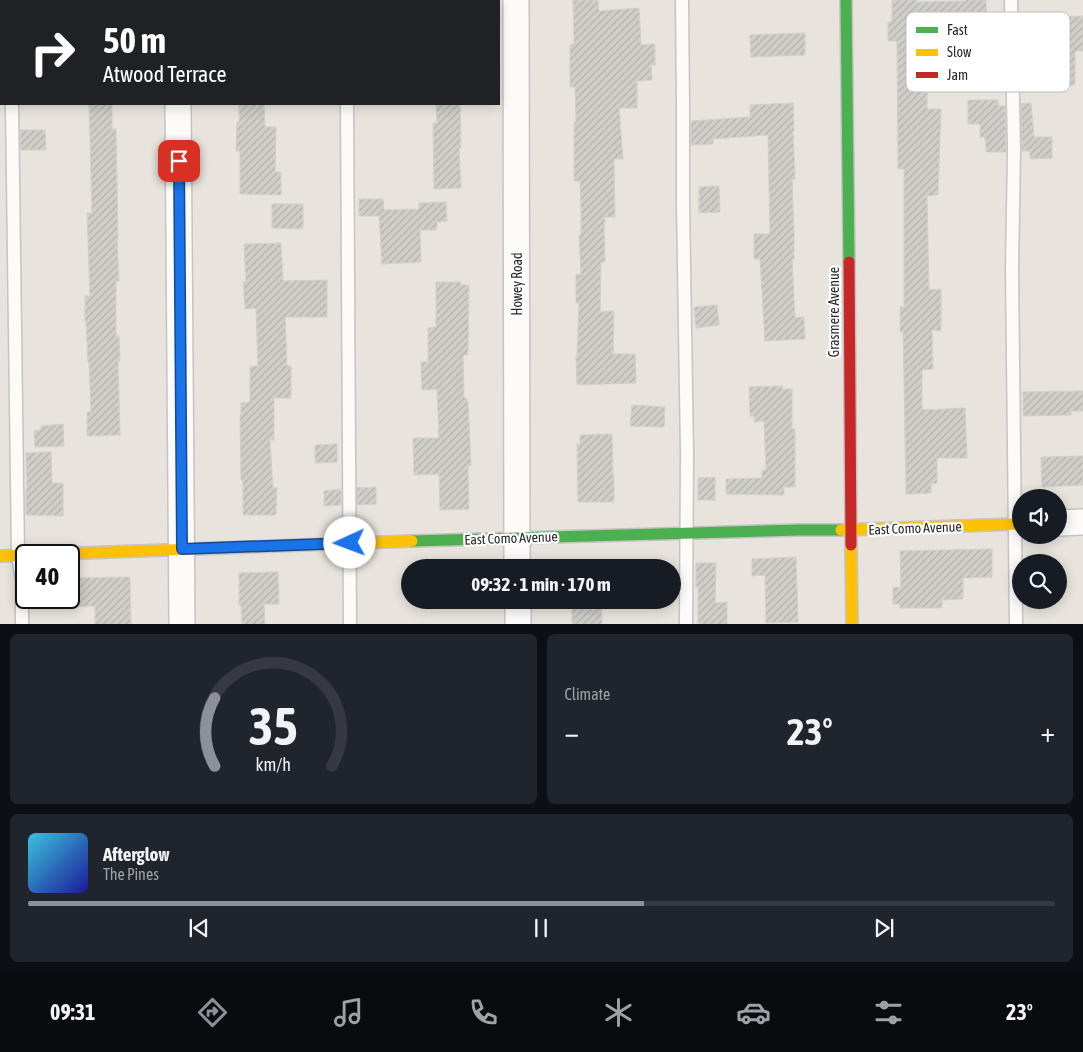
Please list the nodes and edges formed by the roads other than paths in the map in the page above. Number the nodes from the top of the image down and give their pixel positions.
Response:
1 (516, 0) edge
2 (682, 0) edge
3 (846, 0) edge
4 (1013, 92) edge
5 (12, 105) edge
6 (178, 105) edge
7 (347, 105) edge
8 (1017, 489) edge
9 (1083, 522) edge
10 (1067, 523) edge
11 (1012, 524) edge
12 (851, 530) junction
13 (686, 533) junction
14 (517, 538) junction
15 (350, 543) junction
16 (18, 544) edge
17 (1018, 544) edge
18 (182, 549) junction
19 (80, 553) edge
20 (15, 555) edge
21 (0, 556) edge
22 (517, 559) edge
23 (22, 609) edge
24 (518, 609) edge
25 (22, 624) edge
26 (182, 624) edge
27 (350, 624) edge
28 (518, 624) edge
29 (686, 624) edge
30 (852, 624) edge
31 (1016, 624) edge

1 - 14 street, Howey Road
2 - 13 lane
3 - 12 street, Grasmere Avenue
4 - 8 lane
5 - 16 lane
6 - 18 street
7 - 15 lane
9 - 10 street
11 - 12 street, East Como Avenue
12 - 13 street, East Como Avenue
12 - 30 street, Grasmere Avenue
13 - 14 street, East Como Avenue
13 - 29 lane
14 - 15 street, East Como Avenue
14 - 22 street, Howey Road
15 - 18 street, East Como Avenue
15 - 27 lane
17 - 31 lane
18 - 19 street, East Como Avenue
18 - 26 street
20 - 21 street, East Como Avenue
23 - 25 lane
24 - 28 street

